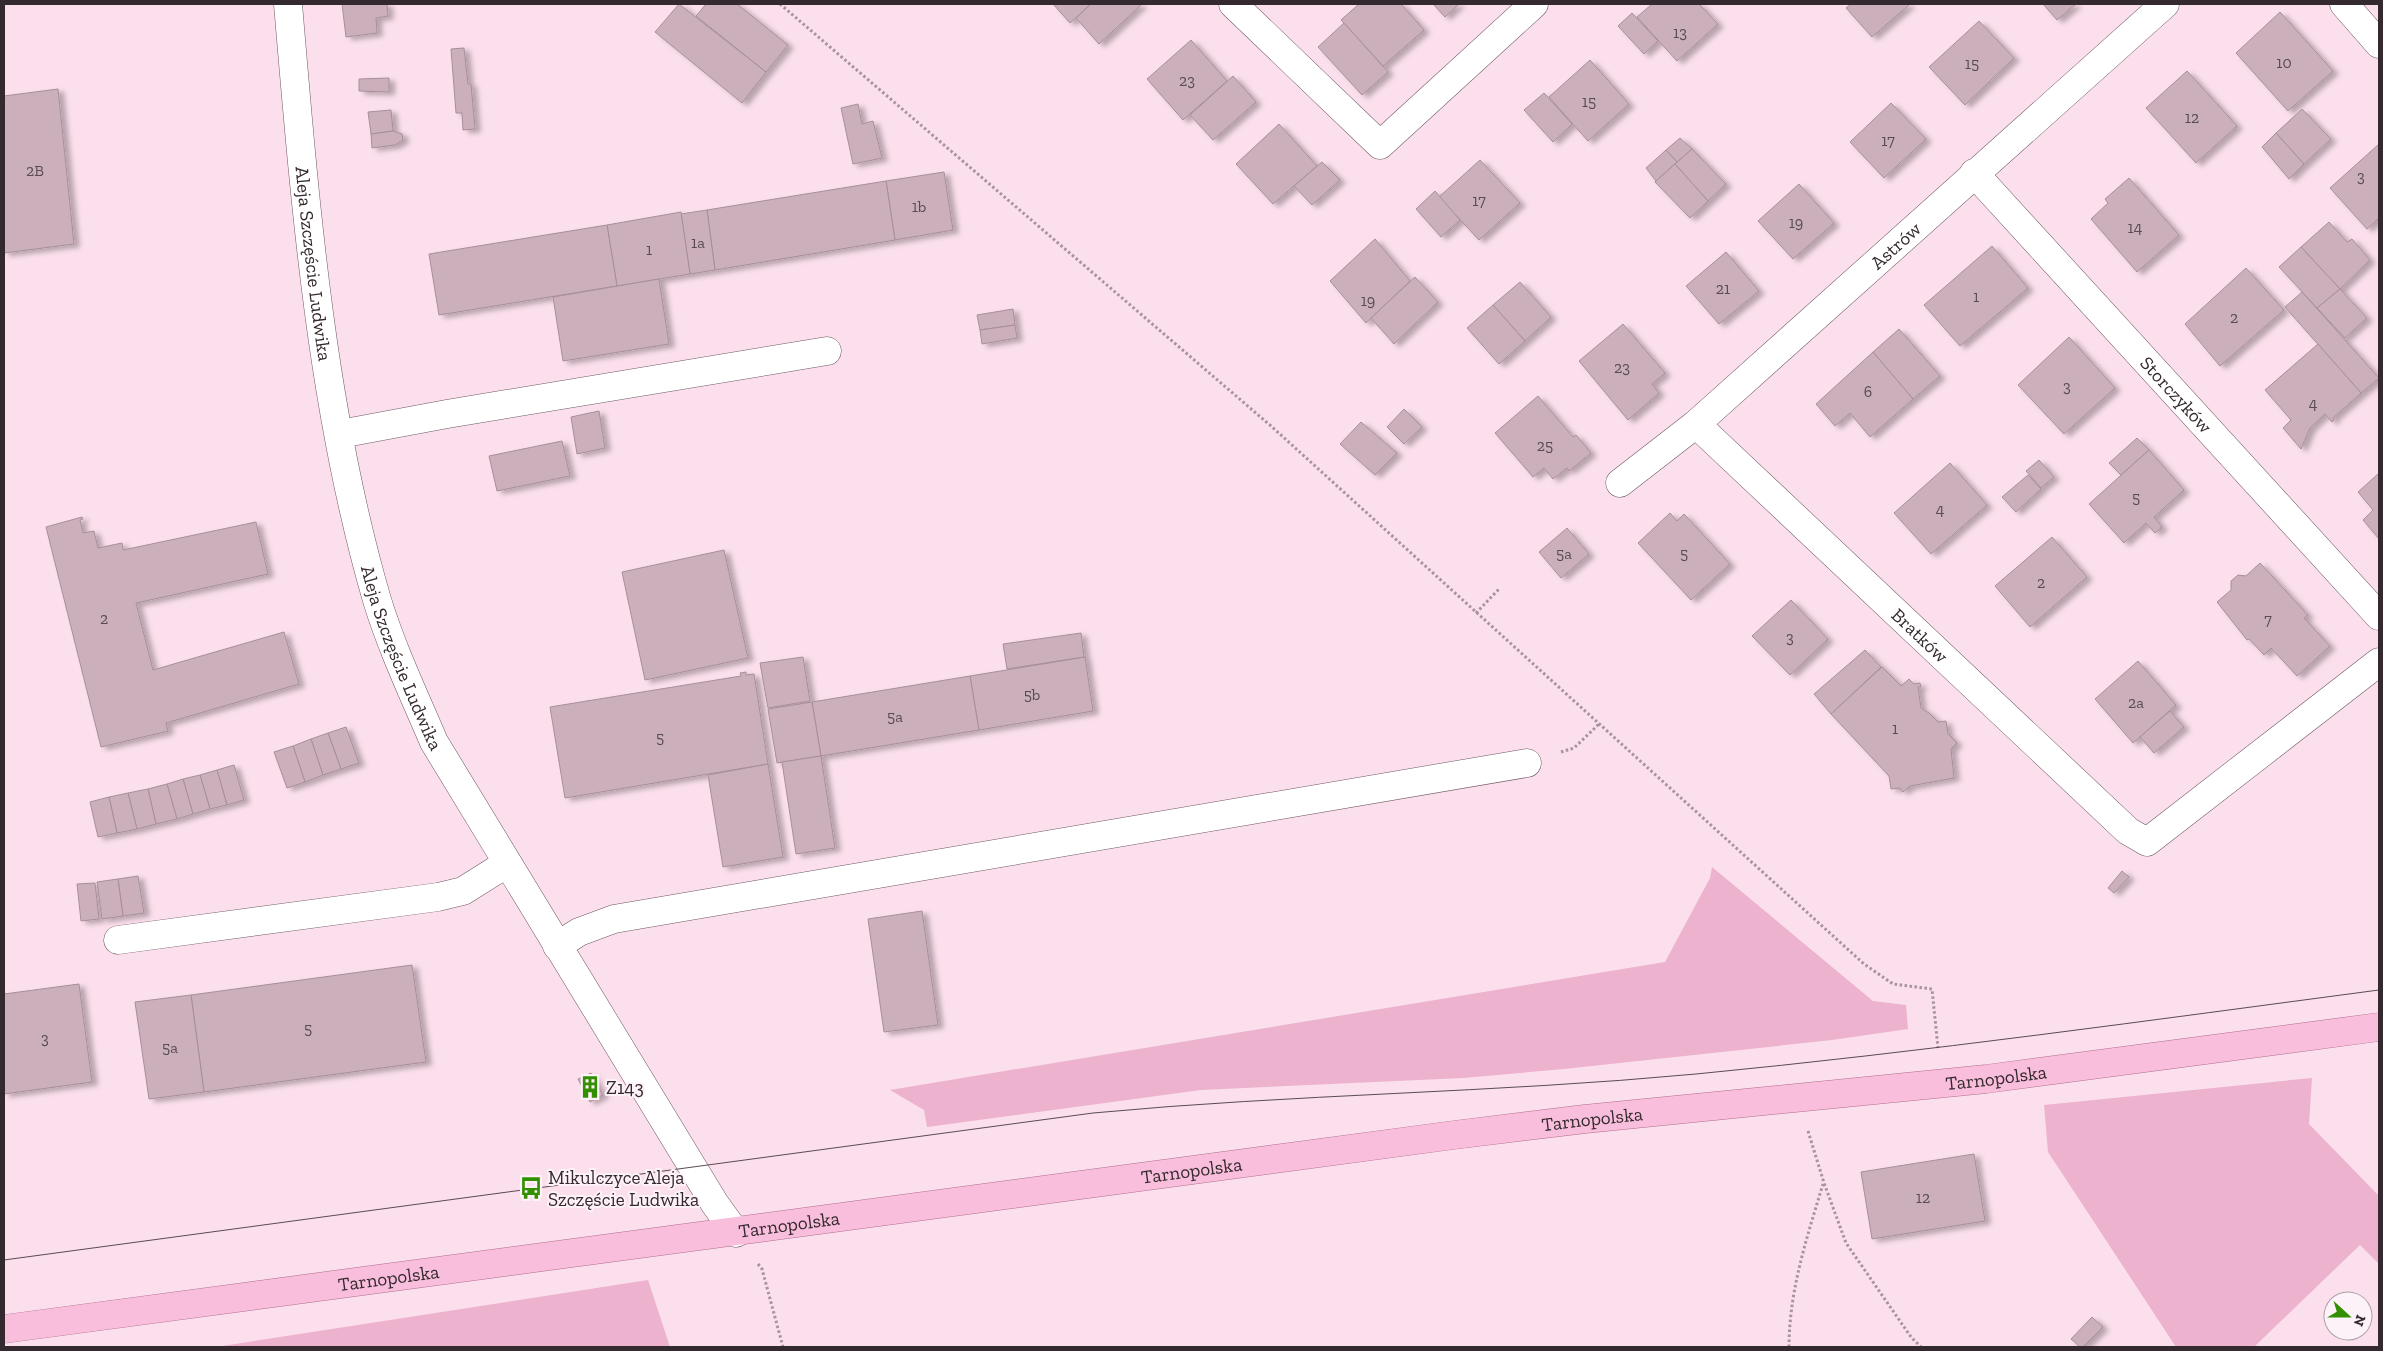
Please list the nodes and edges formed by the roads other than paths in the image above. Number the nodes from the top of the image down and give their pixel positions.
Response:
1 (288, 4) edge
2 (1233, 4) edge
3 (1534, 4) edge
4 (2165, 4) edge
5 (2344, 4) edge
6 (2379, 44) edge
7 (1974, 173) junction
8 (827, 352) dead end
9 (1696, 424) junction
10 (340, 434) junction
11 (1620, 482) dead end
12 (2379, 616) edge
13 (2379, 662) edge
14 (1527, 763) road end
15 (506, 864) junction
16 (118, 940) dead end
17 (557, 946) junction
18 (2379, 1027) edge
19 (736, 1232) junction
20 (4, 1329) edge

1 - 10 street, Aleja Szczęście Ludwika
2 - 3 street
4 - 7 street, Astrów
5 - 6 street
7 - 9 street, Astrów
7 - 12 street, Storczyków
8 - 10 street
9 - 11 street, Astrów
9 - 13 street, Bratków
10 - 15 street, Aleja Szczęście Ludwika
14 - 17 street
15 - 16 street
15 - 17 street, Aleja Szczęście Ludwika
17 - 19 street, Aleja Szczęście Ludwika
18 - 19 main road, Tarnopolska
19 - 20 main road, Tarnopolska

